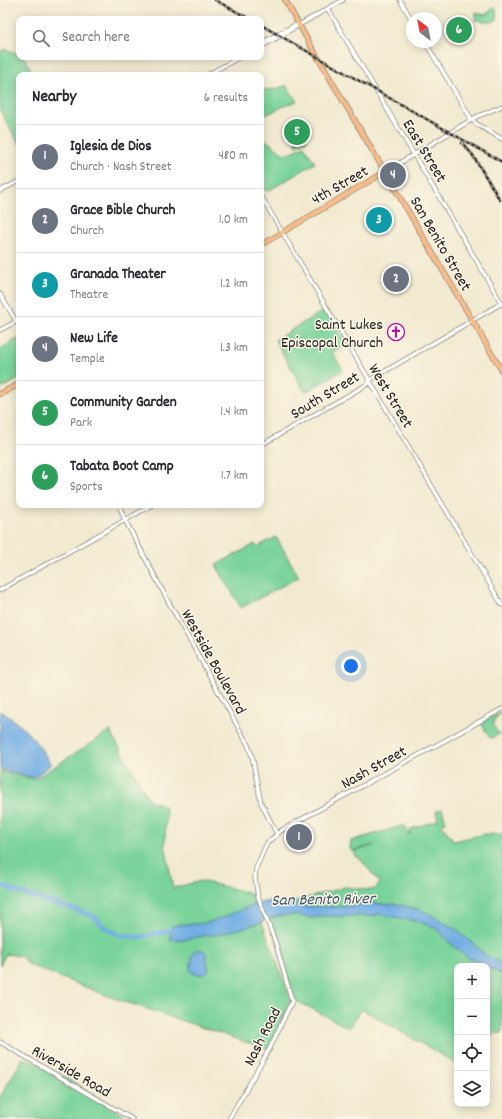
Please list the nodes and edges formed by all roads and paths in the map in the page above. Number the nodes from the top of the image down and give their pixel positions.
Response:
1 (285, 0) edge
2 (343, 0) edge
3 (400, 0) edge
4 (328, 9) junction
5 (407, 12) edge
6 (299, 25) junction
7 (264, 44) edge
8 (429, 48) edge
9 (234, 60) edge
10 (212, 72) edge
11 (502, 106) edge
12 (472, 120) junction
13 (502, 139) edge
14 (414, 154) junction
15 (385, 172) junction
16 (16, 183) edge
17 (0, 191) edge
18 (264, 201) edge
19 (283, 233) junction
20 (264, 243) edge
21 (0, 294) edge
22 (502, 303) edge
23 (16, 317) edge
24 (473, 320) junction
25 (16, 321) edge
26 (0, 330) edge
27 (502, 371) edge
28 (370, 380) junction
29 (16, 386) edge
30 (0, 394) edge
31 (264, 443) edge
32 (120, 508) edge
33 (147, 508) edge
34 (125, 520) junction
35 (0, 590) edge
36 (502, 605) edge
37 (502, 709) edge
38 (277, 834) junction
39 (267, 843) joint
40 (0, 1042) edge
41 (132, 1119) edge
42 (229, 1119) edge

1 - 6 main road, San Benito Street
2 - 4 street
3 - 5 street
4 - 6 street
4 - 14 street, East Street
6 - 7 street
6 - 15 main road, San Benito Street
8 - 12 street
9 - 10 street
11 - 12 street, 4th Street
12 - 13 street
12 - 14 street, 4th Street
14 - 15 street, 4th Street
14 - 22 street, East Street
15 - 19 main road, 4th Street
15 - 24 main road, San Benito Street
16 - 17 street
18 - 19 street, West Street
19 - 20 main road, 4th Street
19 - 28 street, West Street
21 - 23 street
22 - 24 street, South Street
24 - 27 main road, San Benito Street
24 - 28 street, South Street
25 - 26 street
28 - 31 street, South Street
28 - 36 street, West Street
29 - 30 main road
32 - 34 street, Westside Boulevard
33 - 34 street
34 - 35 street
34 - 38 street, Westside Boulevard
37 - 38 street, Nash Street
38 - 39 street, Nash Street
39 - 42 street, Nash Road
40 - 41 street, Riverside Road

